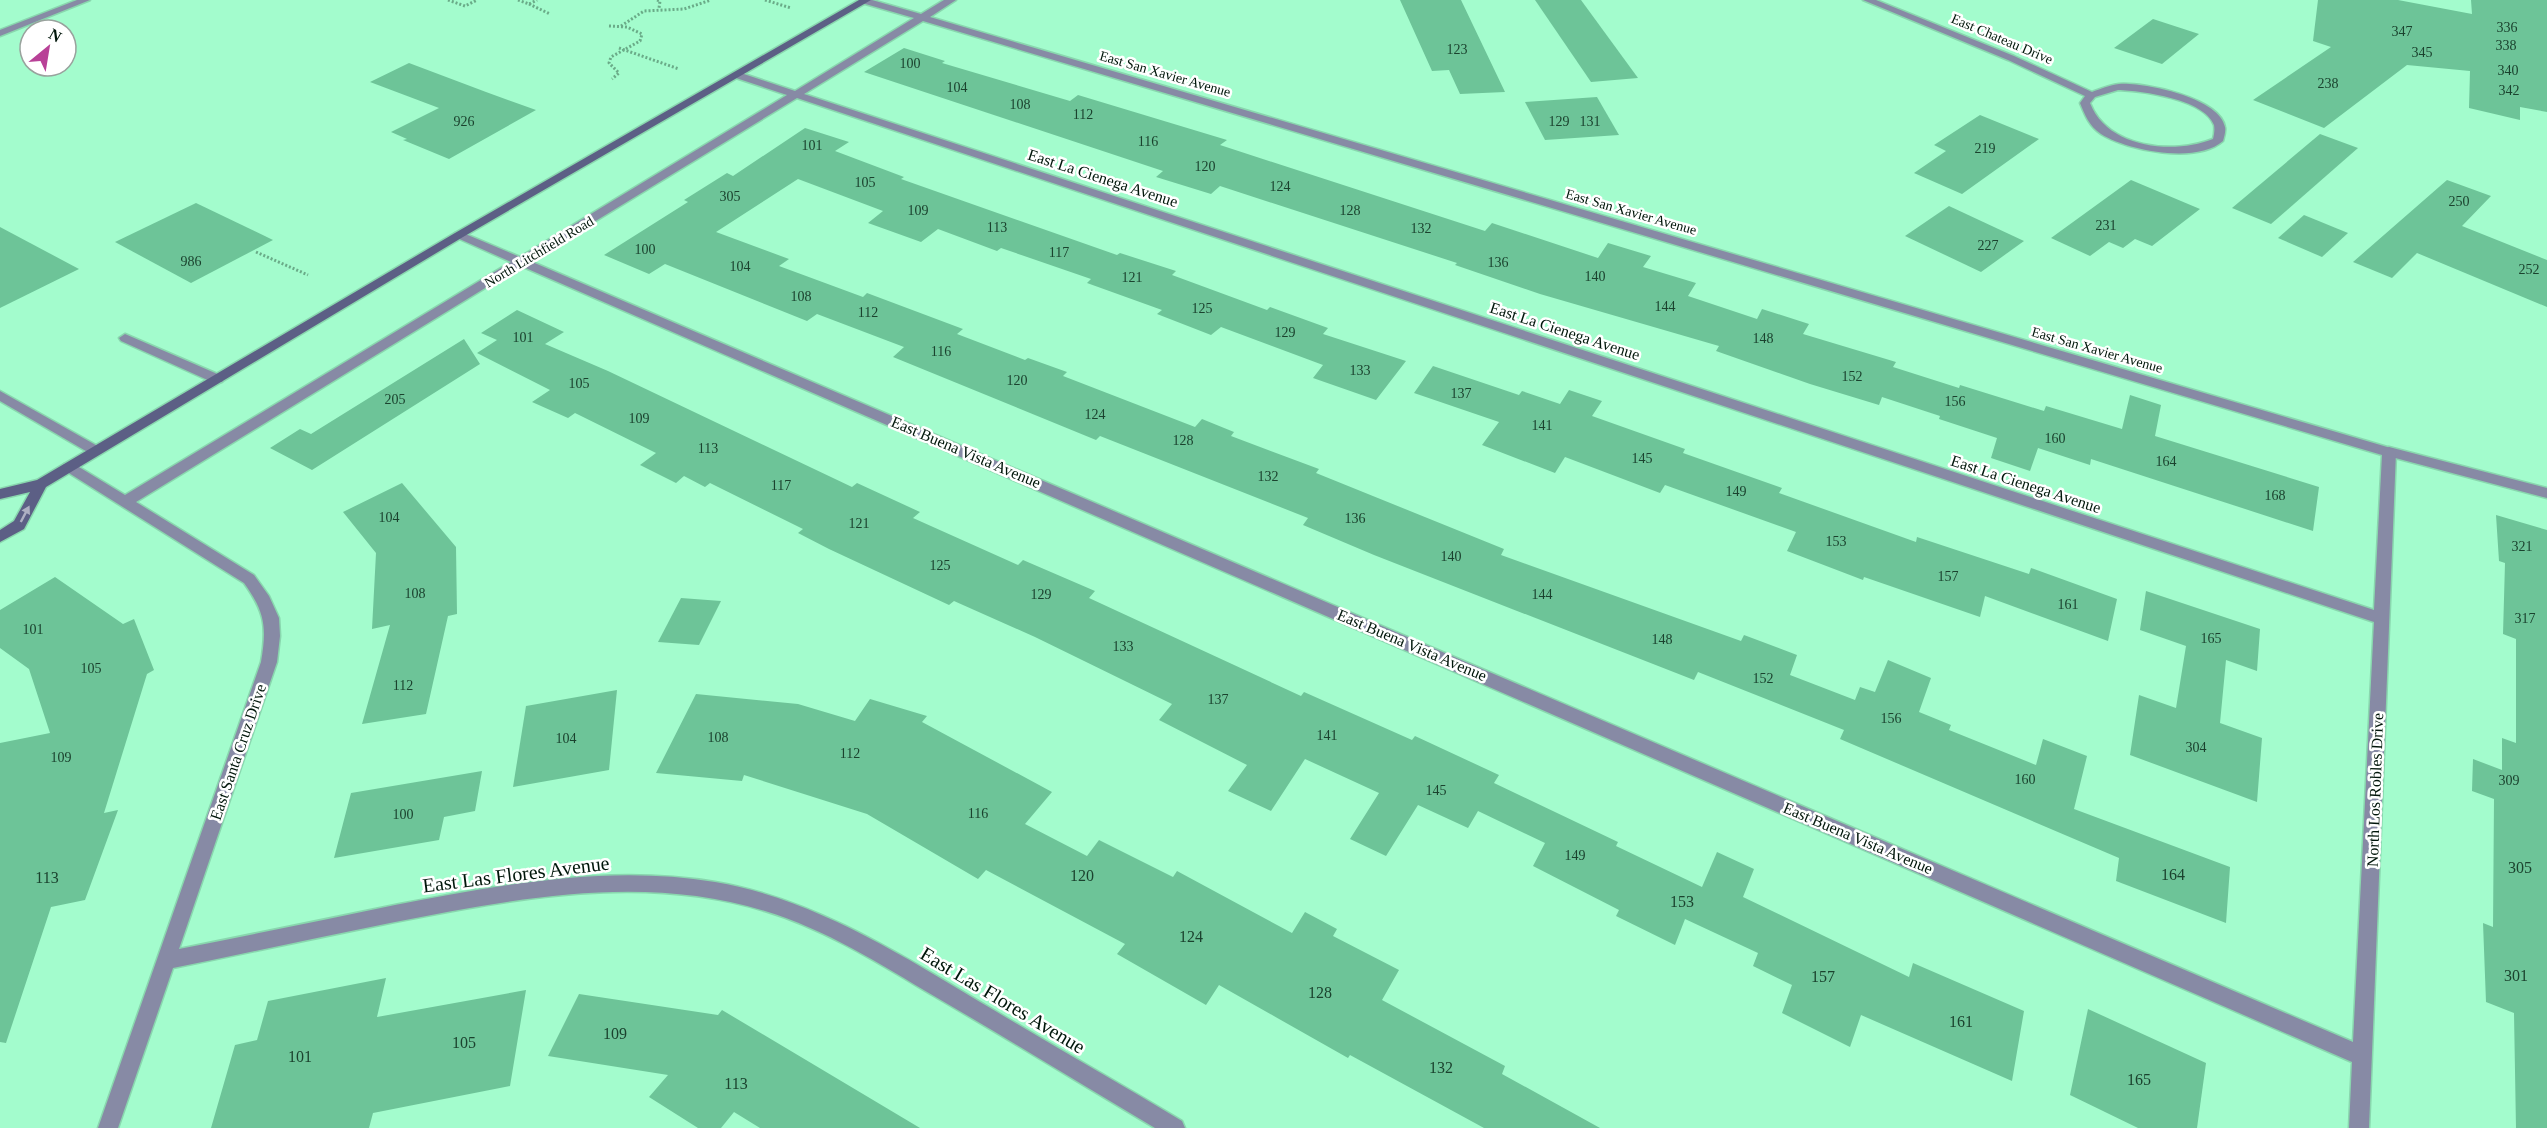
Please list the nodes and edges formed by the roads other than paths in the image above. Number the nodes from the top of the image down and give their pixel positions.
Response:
1 (85, 0) edge
2 (951, 0) edge
3 (1868, 0) edge
4 (865, 1) edge
5 (923, 18) junction
6 (0, 33) edge
7 (737, 75) junction
8 (798, 94) junction
9 (2091, 95) junction
10 (459, 235) junction
11 (524, 261) junction
12 (125, 338) dead end
13 (217, 379) junction
14 (0, 395) edge
15 (96, 451) junction
16 (2389, 452) junction
17 (69, 467) junction
18 (41, 484) junction
19 (2547, 493) edge
20 (0, 494) edge
21 (125, 502) junction
22 (0, 537) edge
23 (2382, 619) junction
24 (167, 960) junction
25 (2364, 1057) junction
26 (108, 1128) edge
27 (1175, 1128) edge
28 (2359, 1128) edge

1 - 6 street
2 - 5 street, North Litchfield Road
3 - 9 street, East Chateau Drive
4 - 5 street, East San Xavier Avenue
4 - 7 main road
5 - 8 street, North Litchfield Road
5 - 16 street, East San Xavier Avenue
7 - 8 street, East La Cienega Avenue
7 - 10 main road
8 - 11 street, North Litchfield Road
8 - 23 street, East La Cienega Avenue
9 - 9 street
10 - 11 street, East Buena Vista Avenue
10 - 13 main road
11 - 21 street, North Litchfield Road
11 - 25 street, East Buena Vista Avenue
12 - 13 street
13 - 15 main road
14 - 15 street
15 - 17 main road
16 - 19 street, East San Xavier Avenue
16 - 23 street, North Los Robles Drive
17 - 18 main road
17 - 21 street, East Santa Cruz Drive
18 - 20 main road
22 -> 18 main road
21 - 24 street, East Santa Cruz Drive
23 - 25 street, North Los Robles Drive
24 - 26 street, East Santa Cruz Drive
24 - 27 street, East Las Flores Avenue
25 - 28 street, North Los Robles Drive

